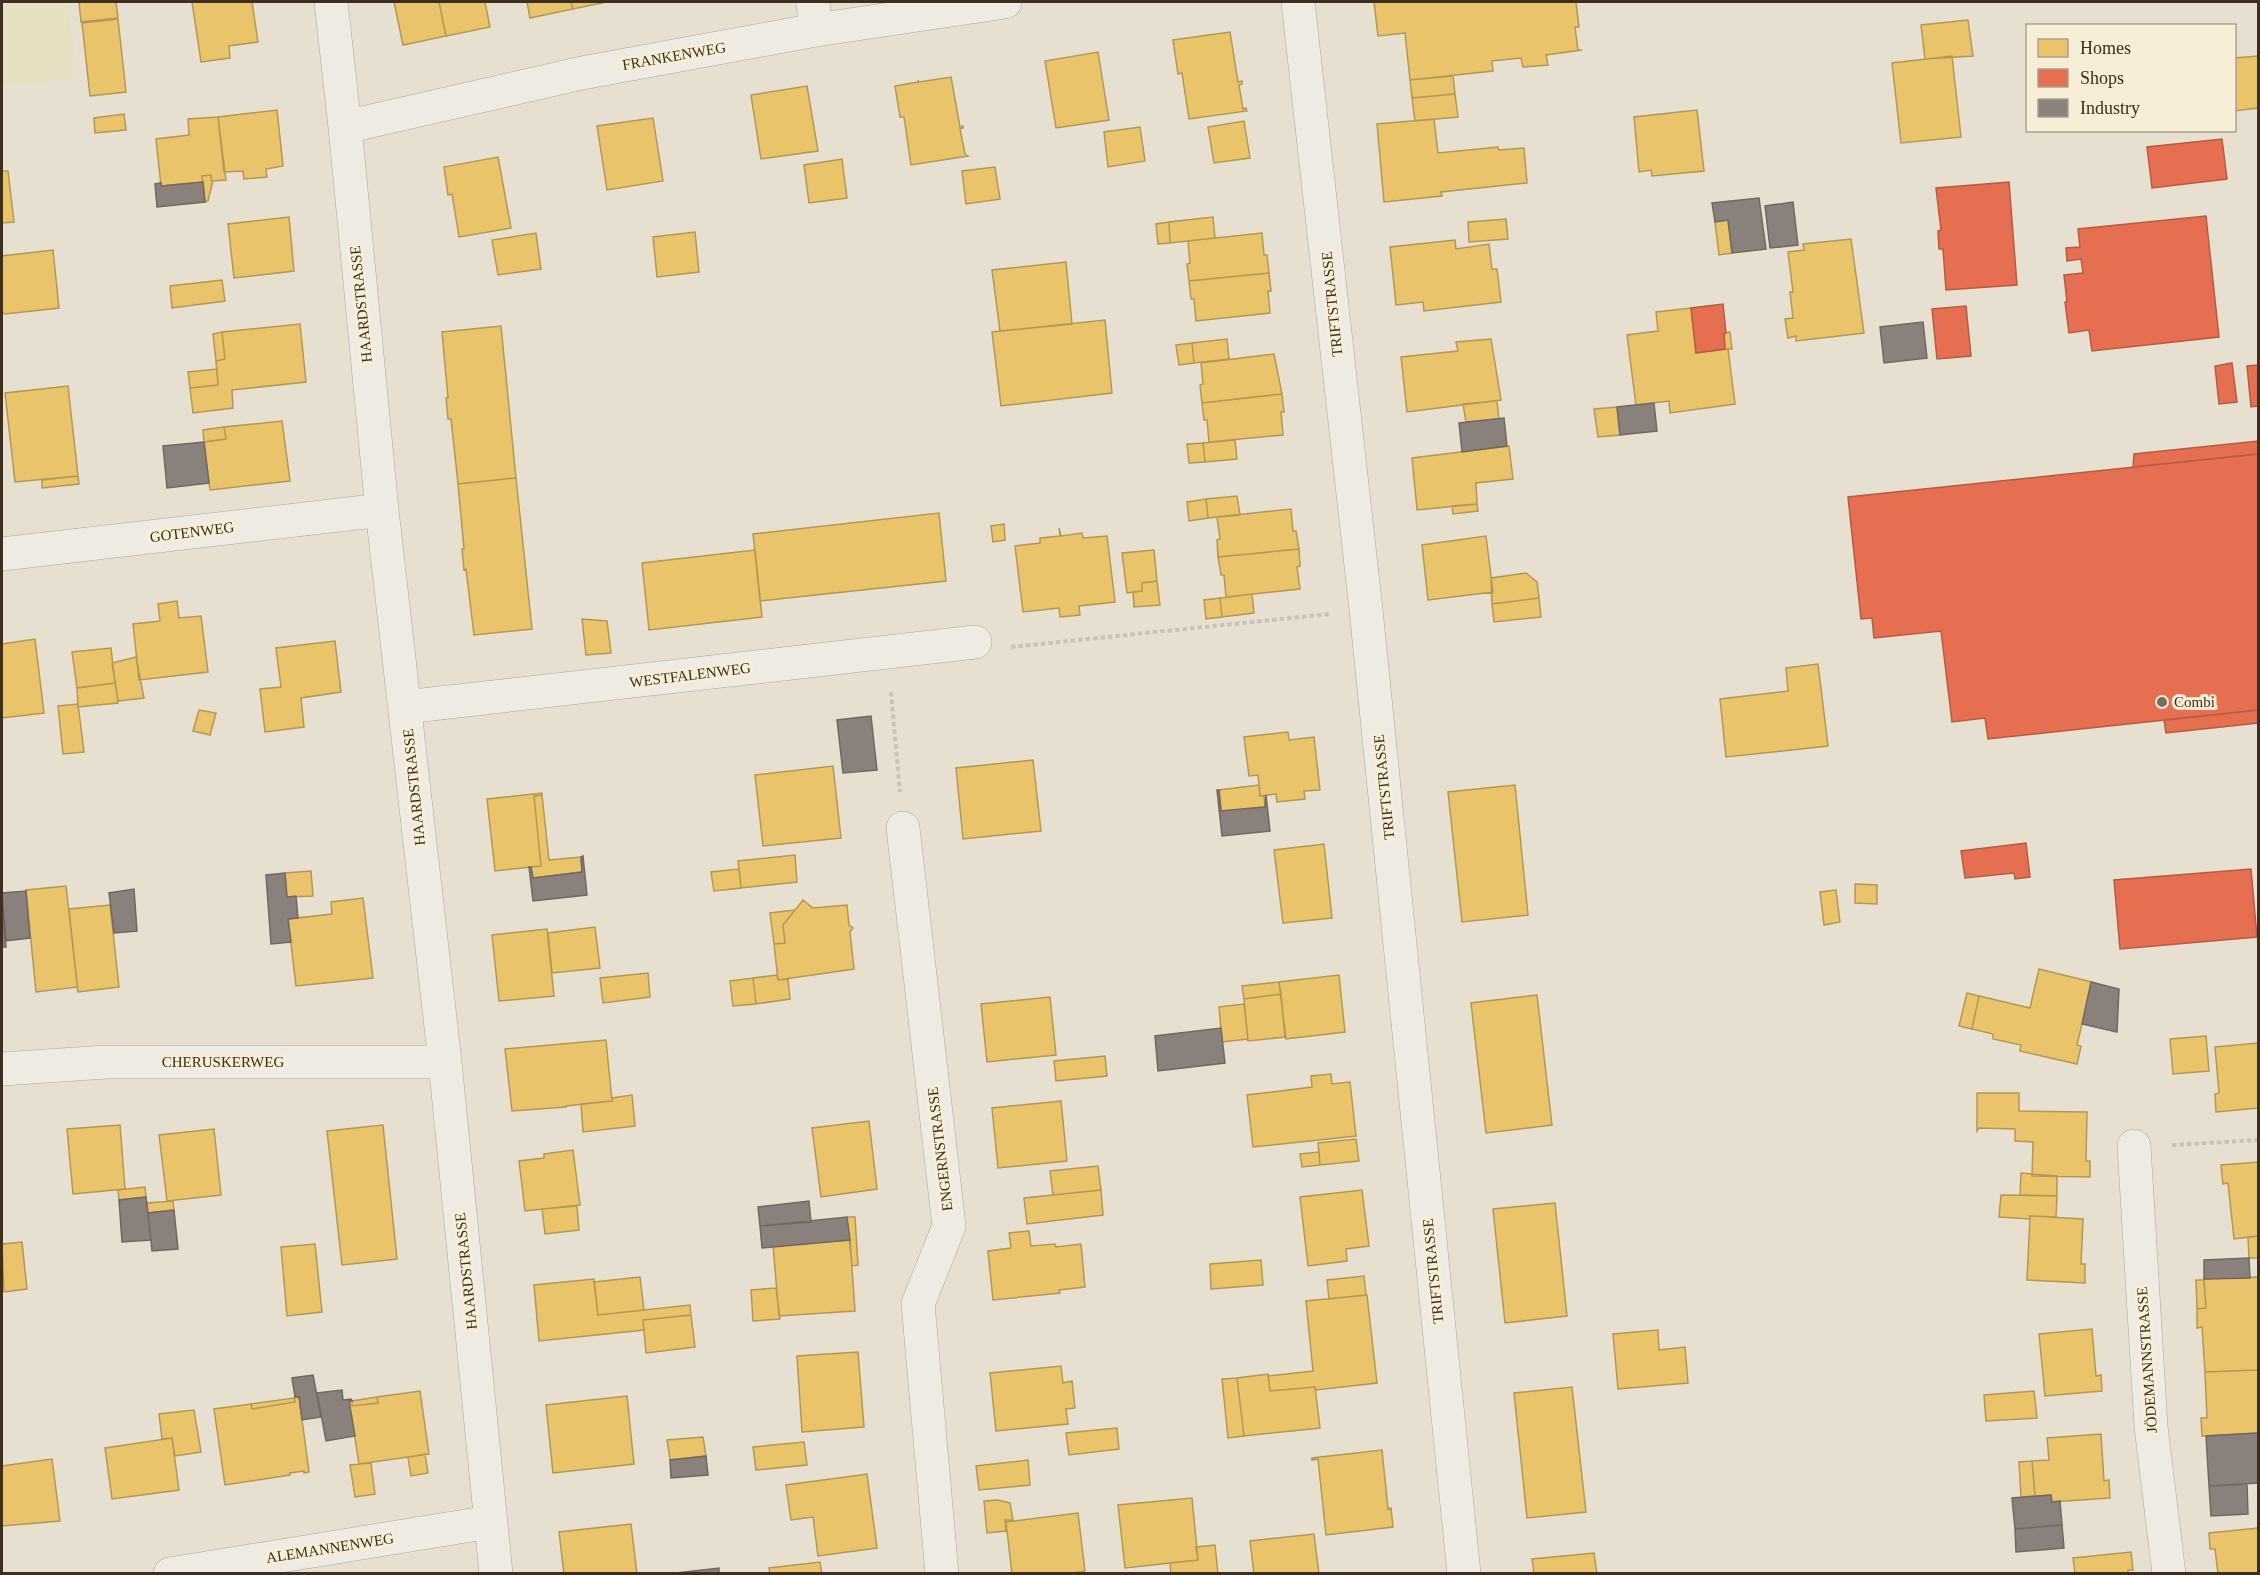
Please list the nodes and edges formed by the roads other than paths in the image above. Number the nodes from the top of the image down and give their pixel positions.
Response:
1 (331, 2) edge
2 (1005, 2) edge
3 (1298, 2) edge
4 (815, 16) edge
5 (345, 127) junction
6 (382, 510) junction
7 (2, 554) edge
8 (975, 642) road end
9 (405, 707) junction
10 (903, 828) road end
11 (445, 1062) junction
12 (2, 1069) edge
13 (2134, 1146) road end
14 (490, 1522) junction
15 (170, 1574) edge
16 (496, 1574) edge
17 (942, 1574) edge
18 (1464, 1574) edge
19 (2169, 1574) edge

1 - 5 street, HAARDSTRASSE
2 - 4 street, FRANKENWEG
3 - 18 street, TRIFTSTRASSE
4 - 5 street, FRANKENWEG
5 - 6 street, HAARDSTRASSE
6 - 7 street, GOTENWEG
6 - 9 street, HAARDSTRASSE
8 - 9 street, WESTFALENWEG
9 - 11 street, HAARDSTRASSE
10 - 17 street, ENGERNSTRASSE
11 - 12 street, CHERUSKERWEG
11 - 14 street, HAARDSTRASSE
13 - 19 street, JÖDEMANNSTRASSE
14 - 15 street, ALEMANNENWEG
14 - 16 street, HAARDSTRASSE

